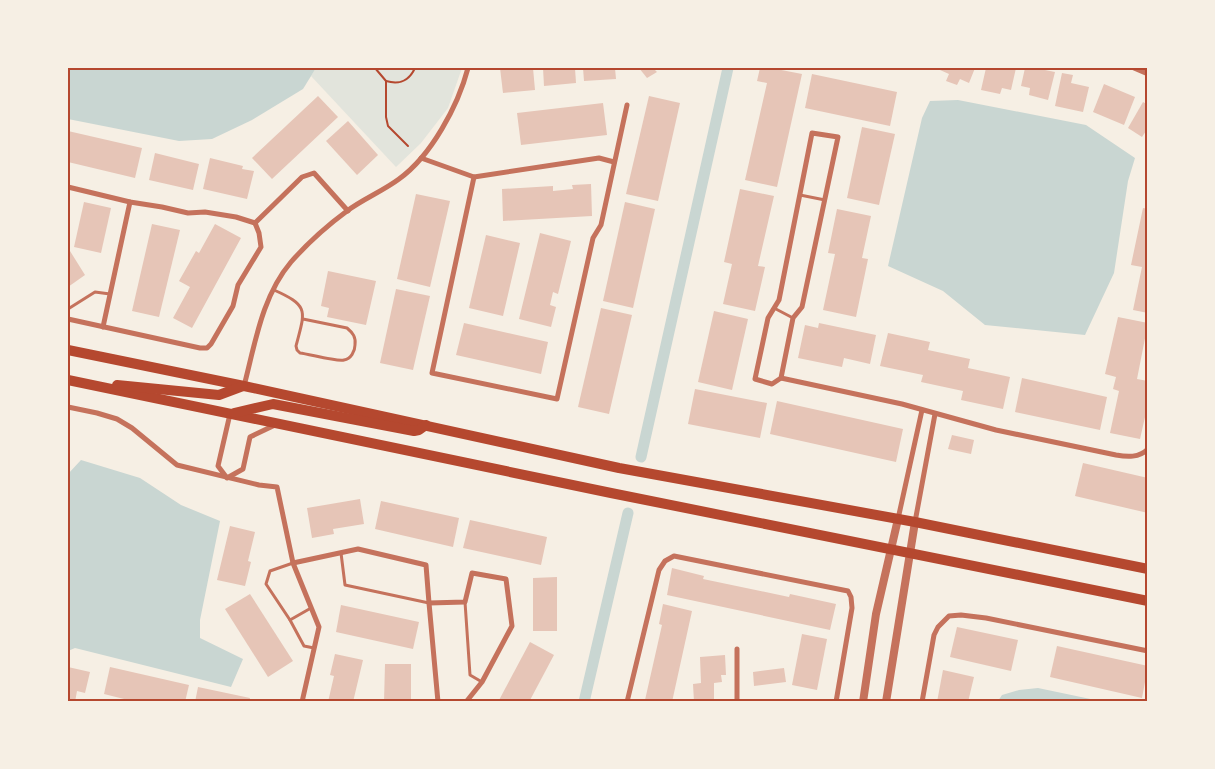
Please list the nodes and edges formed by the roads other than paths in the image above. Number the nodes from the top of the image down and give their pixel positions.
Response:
1 (468, 68) edge
2 (1134, 68) edge
3 (1148, 74) edge
4 (628, 105) dead end
5 (421, 158) junction
6 (614, 162) junction
7 (474, 177) junction
8 (68, 187) edge
9 (800, 195) junction
10 (825, 200) junction
11 (130, 202) junction
12 (348, 211) junction
13 (255, 223) junction
14 (274, 290) junction
15 (110, 294) junction
16 (774, 308) junction
17 (68, 309) edge
18 (793, 318) junction
19 (303, 319) junction
20 (68, 320) edge
21 (103, 327) junction
22 (68, 350) edge
23 (781, 378) junction
24 (68, 380) edge
25 (244, 386) junction
26 (98, 387) junction
27 (68, 406) edge
28 (922, 410) junction
29 (230, 414) junction
30 (935, 414) junction
31 (278, 424) junction
32 (426, 425) junction
33 (1146, 453) edge
34 (227, 478) junction
35 (898, 519) junction
36 (915, 522) junction
37 (891, 549) junction
38 (341, 553) junction
39 (910, 553) junction
40 (293, 563) junction
41 (1148, 569) edge
42 (1148, 601) edge
43 (465, 602) junction
44 (429, 603) junction
45 (312, 608) junction
46 (290, 620) junction
47 (314, 648) junction
48 (738, 649) dead end
49 (1148, 651) edge
50 (482, 682) junction
51 (302, 701) edge
52 (738, 701) edge
53 (438, 702) edge
54 (466, 702) edge
55 (627, 702) edge
56 (836, 702) edge
57 (863, 702) edge
58 (886, 702) edge
59 (922, 702) edge

1 - 5 street
2 - 3 street
4 - 6 street
5 - 7 street
5 - 12 street
6 - 7 street
6 - 7 street
8 - 11 street
9 - 10 lane
9 - 10 street
9 - 16 street
10 - 18 street
11 - 13 street
11 - 15 street
12 - 13 street
12 - 14 street
13 - 21 street
14 - 19 lane
14 - 25 street
15 - 17 lane
15 - 21 street
16 - 18 lane
16 - 23 street
18 - 23 street
19 - 19 lane
20 - 21 street
22 - 25 main road
23 - 28 street
24 - 26 main road
25 - 26 main road
25 - 32 main road
26 - 29 main road
27 - 34 street
28 - 30 street
28 - 35 street
29 - 31 main road
29 - 32 main road
29 - 34 street
30 - 33 street
30 - 36 street
31 - 34 street
31 - 37 main road
32 - 35 main road
34 - 40 street
35 - 36 main road
35 - 37 street
36 - 39 street
36 - 41 main road
37 - 39 main road
37 - 57 street
38 - 40 street
38 - 44 lane
38 - 44 street
39 - 42 main road
39 - 58 street
40 - 45 street
40 - 46 lane
43 - 44 street
43 - 50 lane
43 - 50 street
44 - 53 street
45 - 46 lane
45 - 47 street
46 - 47 lane
47 - 51 street
48 - 52 street
49 - 59 street
50 - 54 street
55 - 56 street

